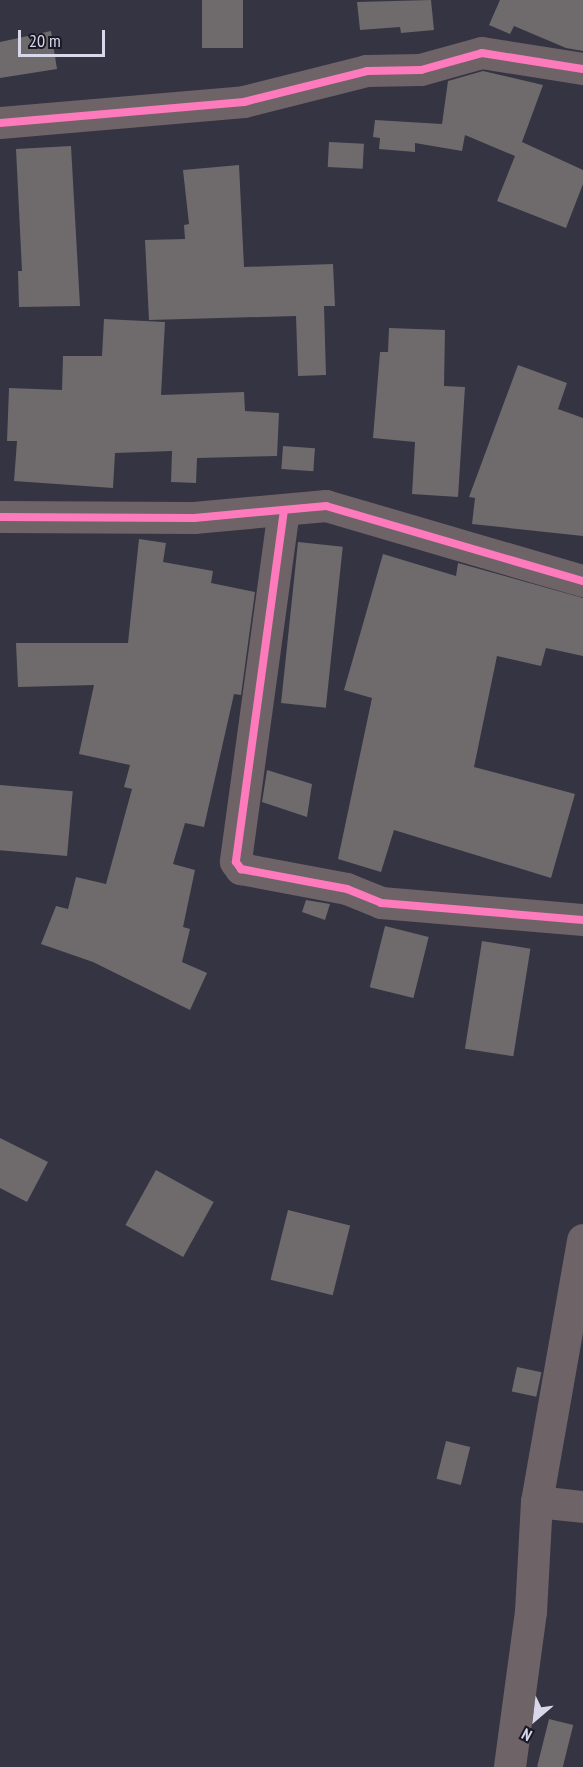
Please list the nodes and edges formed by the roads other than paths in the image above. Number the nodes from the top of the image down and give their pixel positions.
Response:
1 (583, 69) edge
2 (0, 123) edge
3 (284, 510) junction
4 (0, 517) edge
5 (583, 580) edge
6 (583, 920) edge
7 (583, 1240) edge
8 (537, 1502) junction
9 (583, 1507) edge
10 (510, 1767) edge

1 - 2 street
3 - 4 street
3 - 5 street
3 - 6 street
7 - 8 street
8 - 9 street
8 - 10 street

